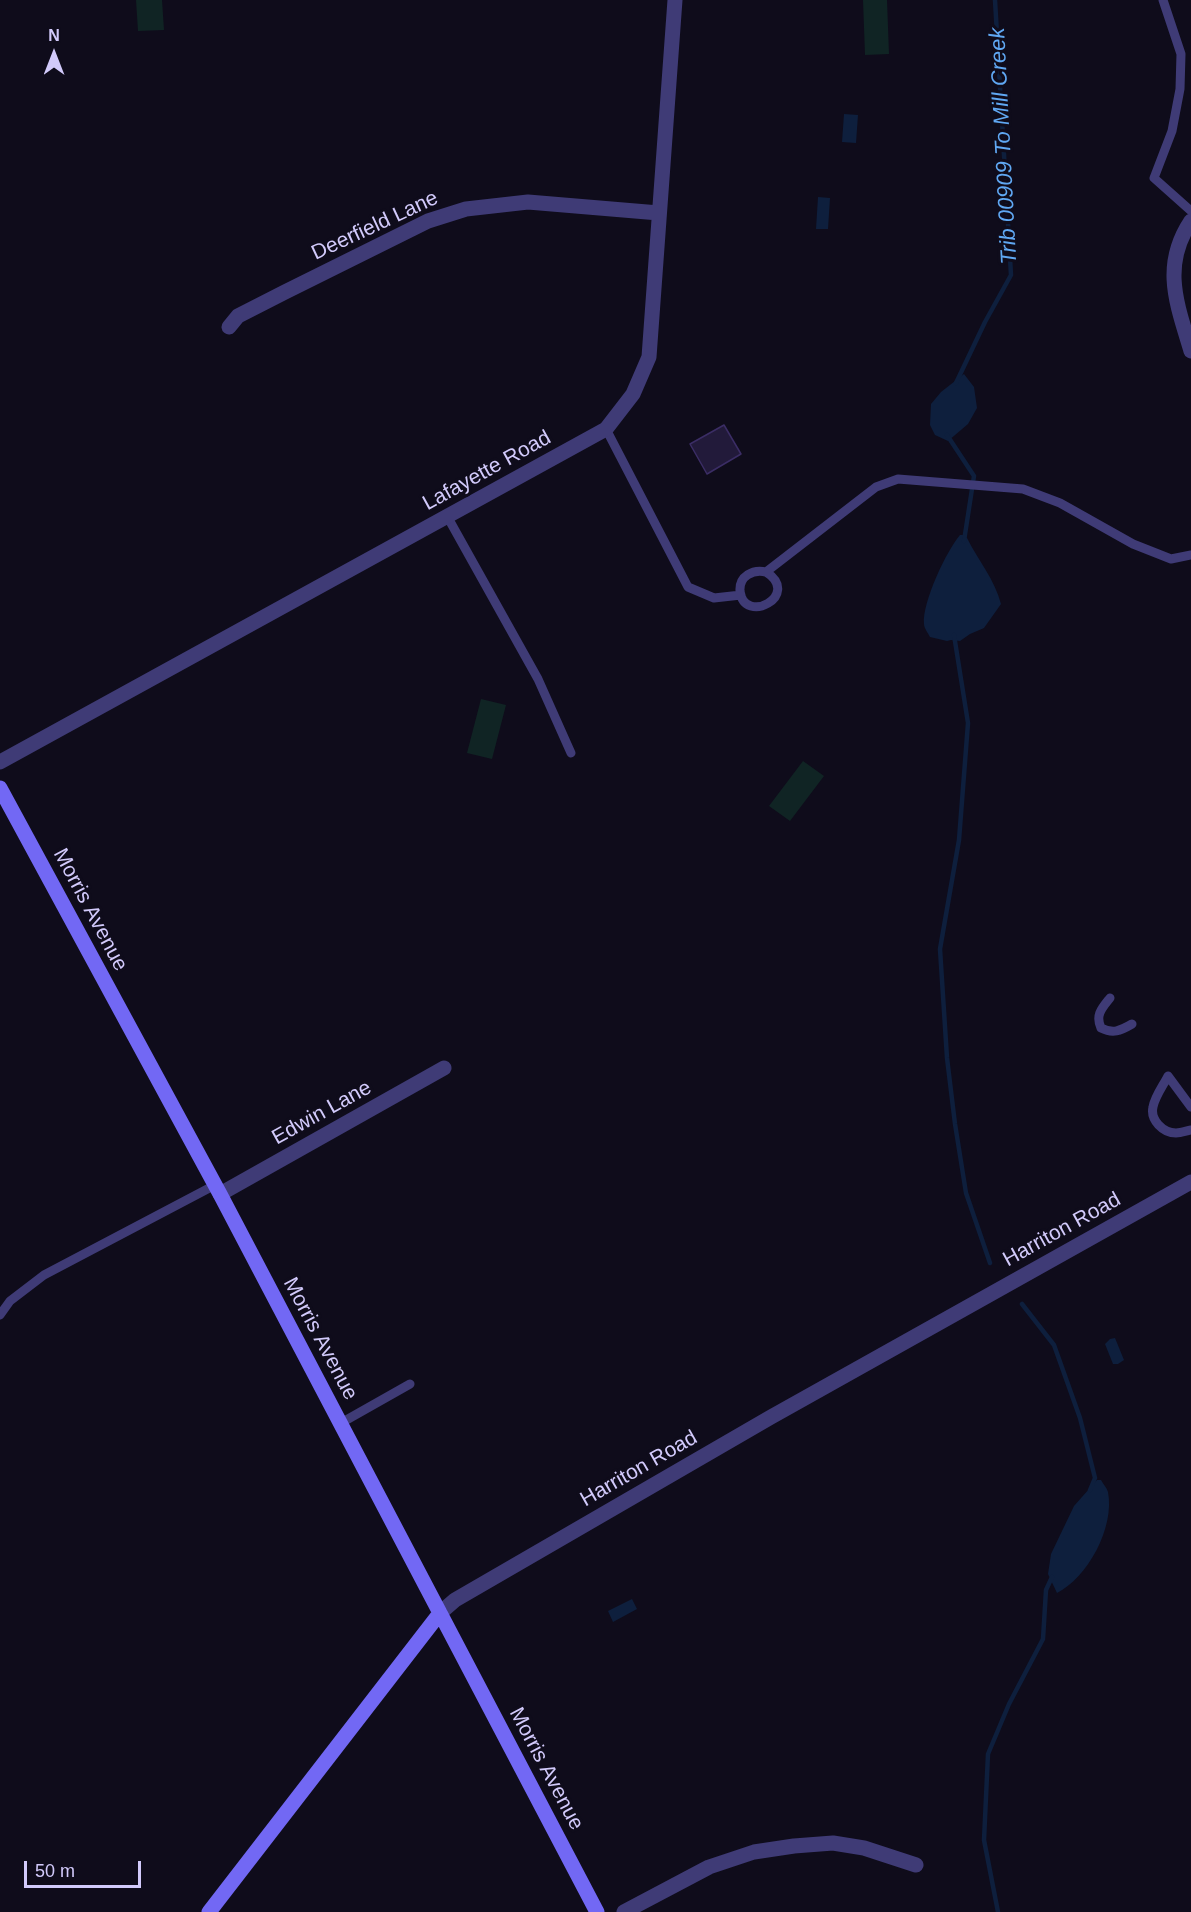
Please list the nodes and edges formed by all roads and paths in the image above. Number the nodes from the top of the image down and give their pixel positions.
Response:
1 (675, 0) edge
2 (1163, 0) edge
3 (1186, 62) edge
4 (1191, 211) edge
5 (659, 213) junction
6 (1191, 221) edge
7 (229, 327) dead end
8 (1191, 351) edge
9 (606, 429) junction
10 (447, 516) junction
11 (1191, 555) edge
12 (766, 572) junction
13 (741, 595) junction
14 (571, 753) dead end
15 (0, 762) edge
16 (0, 788) edge
17 (1110, 998) dead end
18 (1132, 1024) dead end
19 (444, 1068) dead end
20 (1191, 1107) edge
21 (1191, 1130) edge
22 (1191, 1182) edge
23 (218, 1189) junction
24 (0, 1315) edge
25 (410, 1384) dead end
26 (341, 1423) junction
27 (440, 1613) junction
28 (916, 1864) dead end
29 (209, 1912) edge
30 (597, 1912) edge
31 (624, 1912) edge

1 - 5 street, Lafayette Road
2 - 3 lane
3 - 4 lane
5 - 7 street, Deerfield Lane
5 - 9 street, Lafayette Road
6 - 8 street
9 - 10 street, Lafayette Road
9 - 13 lane
10 - 14 lane
10 - 15 street, Lafayette Road
11 - 12 lane
12 - 13 lane
12 - 13 lane
16 - 23 street, Morris Avenue
17 - 18 lane
19 - 23 street, Edwin Lane
20 - 21 lane
22 - 27 street, Harriton Road
23 - 24 lane
23 - 26 street, Morris Avenue
25 - 26 lane
26 - 27 street, Morris Avenue
27 - 29 street, Harriton Road
27 - 30 street, Morris Avenue
28 - 31 street

